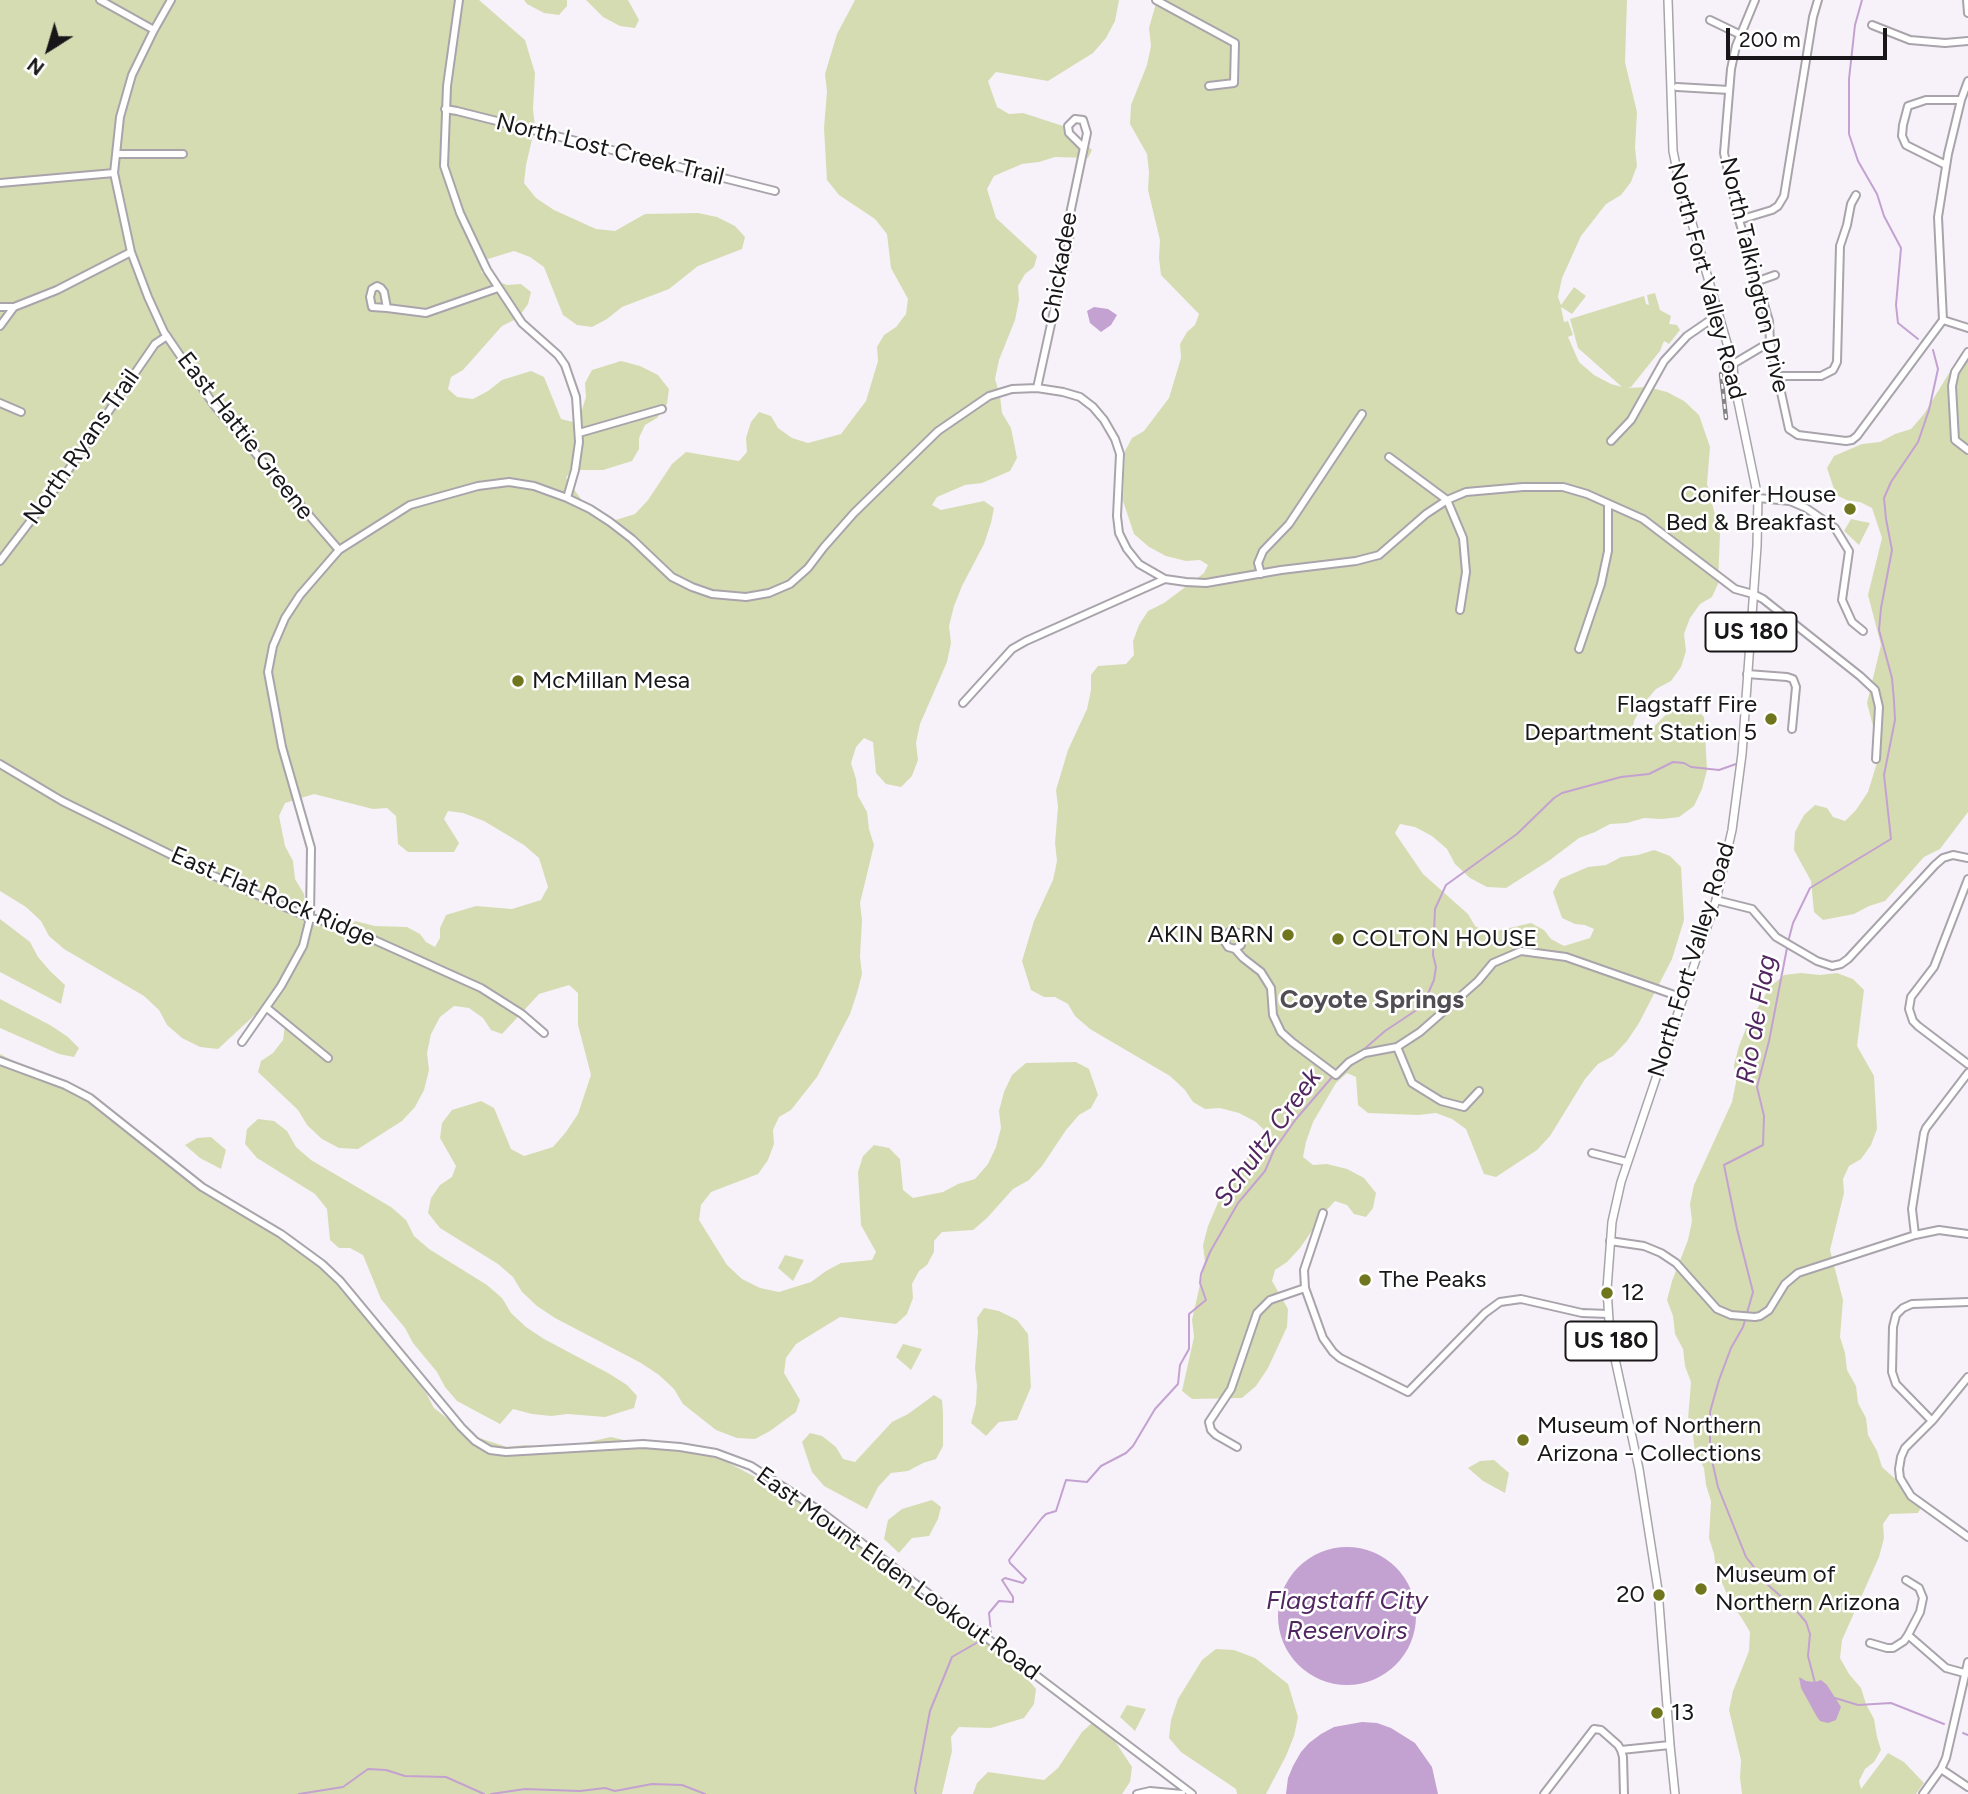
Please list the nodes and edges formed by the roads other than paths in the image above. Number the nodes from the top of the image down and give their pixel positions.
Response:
1 (100, 0) edge
2 (171, 0) edge
3 (459, 0) edge
4 (1156, 0) edge
5 (1668, 0) edge
6 (1755, 0) edge
7 (1818, 0) edge
8 (1967, 0) edge
9 (1968, 13) edge
10 (1710, 20) dead end
11 (1872, 25) dead end
12 (154, 30) junction
13 (1741, 35) junction
14 (1968, 41) edge
15 (1968, 81) edge
16 (1209, 86) dead end
17 (1676, 87) dead end
18 (1729, 90) junction
19 (1961, 100) junction
20 (445, 109) junction
21 (1083, 147) dead end
22 (116, 154) junction
23 (183, 154) dead end
24 (1946, 165) junction
25 (114, 173) junction
26 (0, 183) edge
27 (775, 191) dead end
28 (1856, 195) dead end
29 (1739, 220) junction
30 (131, 253) junction
31 (1775, 275) dead end
32 (1758, 281) junction
33 (498, 288) junction
34 (0, 307) edge
35 (14, 307) junction
36 (387, 308) dead end
37 (1719, 314) junction
38 (1942, 320) junction
39 (0, 326) edge
40 (1968, 328) edge
41 (167, 336) junction
42 (1770, 342) junction
43 (1968, 352) edge
44 (1733, 364) junction
45 (1779, 376) junction
46 (1037, 388) junction
47 (0, 403) edge
48 (662, 409) dead end
49 (21, 412) dead end
50 (1362, 414) dead end
51 (579, 433) junction
52 (1611, 441) dead end
53 (1968, 450) edge
54 (1389, 457) dead end
55 (567, 498) junction
56 (1758, 498) junction
57 (1447, 500) junction
58 (1608, 504) junction
59 (339, 550) junction
60 (0, 561) edge
61 (1261, 573) junction
62 (1165, 579) junction
63 (1753, 594) junction
64 (1460, 610) dead end
65 (1863, 631) dead end
66 (1579, 649) dead end
67 (1747, 674) junction
68 (963, 703) dead end
69 (1792, 729) dead end
70 (1876, 759) dead end
71 (0, 764) edge
72 (1968, 858) edge
73 (1968, 879) edge
74 (1716, 900) junction
75 (310, 918) junction
76 (1235, 949) dead end
77 (1683, 999) junction
78 (267, 1008) junction
79 (544, 1033) dead end
80 (242, 1042) dead end
81 (1397, 1047) junction
82 (328, 1058) dead end
83 (0, 1061) edge
84 (1968, 1064) edge
85 (1968, 1073) edge
86 (1479, 1091) dead end
87 (1592, 1153) dead end
88 (1627, 1162) junction
89 (1323, 1213) dead end
90 (1968, 1234) edge
91 (1916, 1235) junction
92 (1610, 1241) junction
93 (1305, 1288) junction
94 (1968, 1302) edge
95 (1608, 1314) junction
96 (1968, 1377) edge
97 (1932, 1421) junction
98 (1237, 1447) dead end
99 (1968, 1537) edge
100 (1906, 1580) dead end
101 (1908, 1635) junction
102 (1870, 1643) dead end
103 (1968, 1662) edge
104 (1964, 1673) junction
105 (1960, 1690) junction
106 (1968, 1693) edge
107 (1670, 1745) junction
108 (1620, 1750) junction
109 (1941, 1769) junction
110 (1968, 1787) edge
111 (1137, 1794) edge
112 (1182, 1794) edge
113 (1192, 1794) edge
114 (1544, 1794) edge
115 (1624, 1794) edge
116 (1675, 1794) edge
117 (1923, 1794) edge

1 - 12 street
2 - 12 street, East Hattie Greene
3 - 20 street
4 - 16 street
5 - 37 main road, North Fort Valley Road / US 180
6 - 13 street, North Talkington Drive
7 - 29 street
8 - 9 street
10 - 13 street
11 - 14 street
12 - 22 street, East Hattie Greene
13 - 18 street, North Talkington Drive
15 - 19 street
17 - 18 street
18 - 29 street, North Talkington Drive
19 - 24 street
19 - 24 street
20 - 27 street, North Lost Creek Trail
20 - 33 street
21 - 46 street, Chickadee
22 - 23 street
22 - 25 street, East Hattie Greene
24 - 38 street
25 - 26 street
25 - 30 street, East Hattie Greene
28 - 45 street
29 - 32 street, North Talkington Drive
30 - 35 street
30 - 41 street, East Hattie Greene
31 - 32 street
32 - 42 street, North Talkington Drive
33 - 36 street
33 - 51 street
34 - 35 street
35 - 39 street
37 - 44 main road, North Fort Valley Road / US 180
37 - 52 street
38 - 40 street
38 - 45 street, North Talkington Drive
41 - 59 street, East Hattie Greene
41 - 60 street, North Ryans Trail
42 - 44 street
42 - 45 street, North Talkington Drive
43 - 53 street
44 - 56 main road, North Fort Valley Road / US 180
46 - 55 street
46 - 62 street
47 - 49 street
48 - 51 street
50 - 61 street
51 - 55 street
54 - 57 street
55 - 59 street
56 - 63 main road, North Fort Valley Road / US 180
56 - 65 street
57 - 58 street
57 - 61 street
57 - 64 street
58 - 63 street
58 - 66 street
59 - 75 street
61 - 62 street
62 - 68 street
63 - 67 main road, North Fort Valley Road / US 180
63 - 70 street
67 - 69 street
67 - 74 main road, North Fort Valley Road / US 180
71 - 75 street, East Flat Rock Ridge
72 - 74 street
73 - 84 street
74 - 77 main road, North Fort Valley Road / US 180
75 - 78 street
75 - 79 street, East Flat Rock Ridge
76 - 81 street
77 - 81 street
77 - 88 main road, North Fort Valley Road / US 180
78 - 80 street
78 - 82 street
81 - 86 street
83 - 113 street, East Mount Elden Lookout Road
85 - 91 street
87 - 88 street
88 - 92 main road, North Fort Valley Road / US 180
89 - 93 street
90 - 91 street
91 - 92 street
92 - 95 main road, North Fort Valley Road / US 180
93 - 95 street
93 - 98 street
94 - 97 street
95 - 107 main road, North Fort Valley Road / US 180
96 - 97 street
97 - 99 street
100 - 101 street
101 - 102 street
101 - 104 street
103 - 104 street
104 - 105 street
105 - 106 street
105 - 109 street
107 - 108 street
107 - 116 main road, North Fort Valley Road / US 180
108 - 114 street
108 - 115 street
109 - 110 street
109 - 117 street
111 - 112 street

